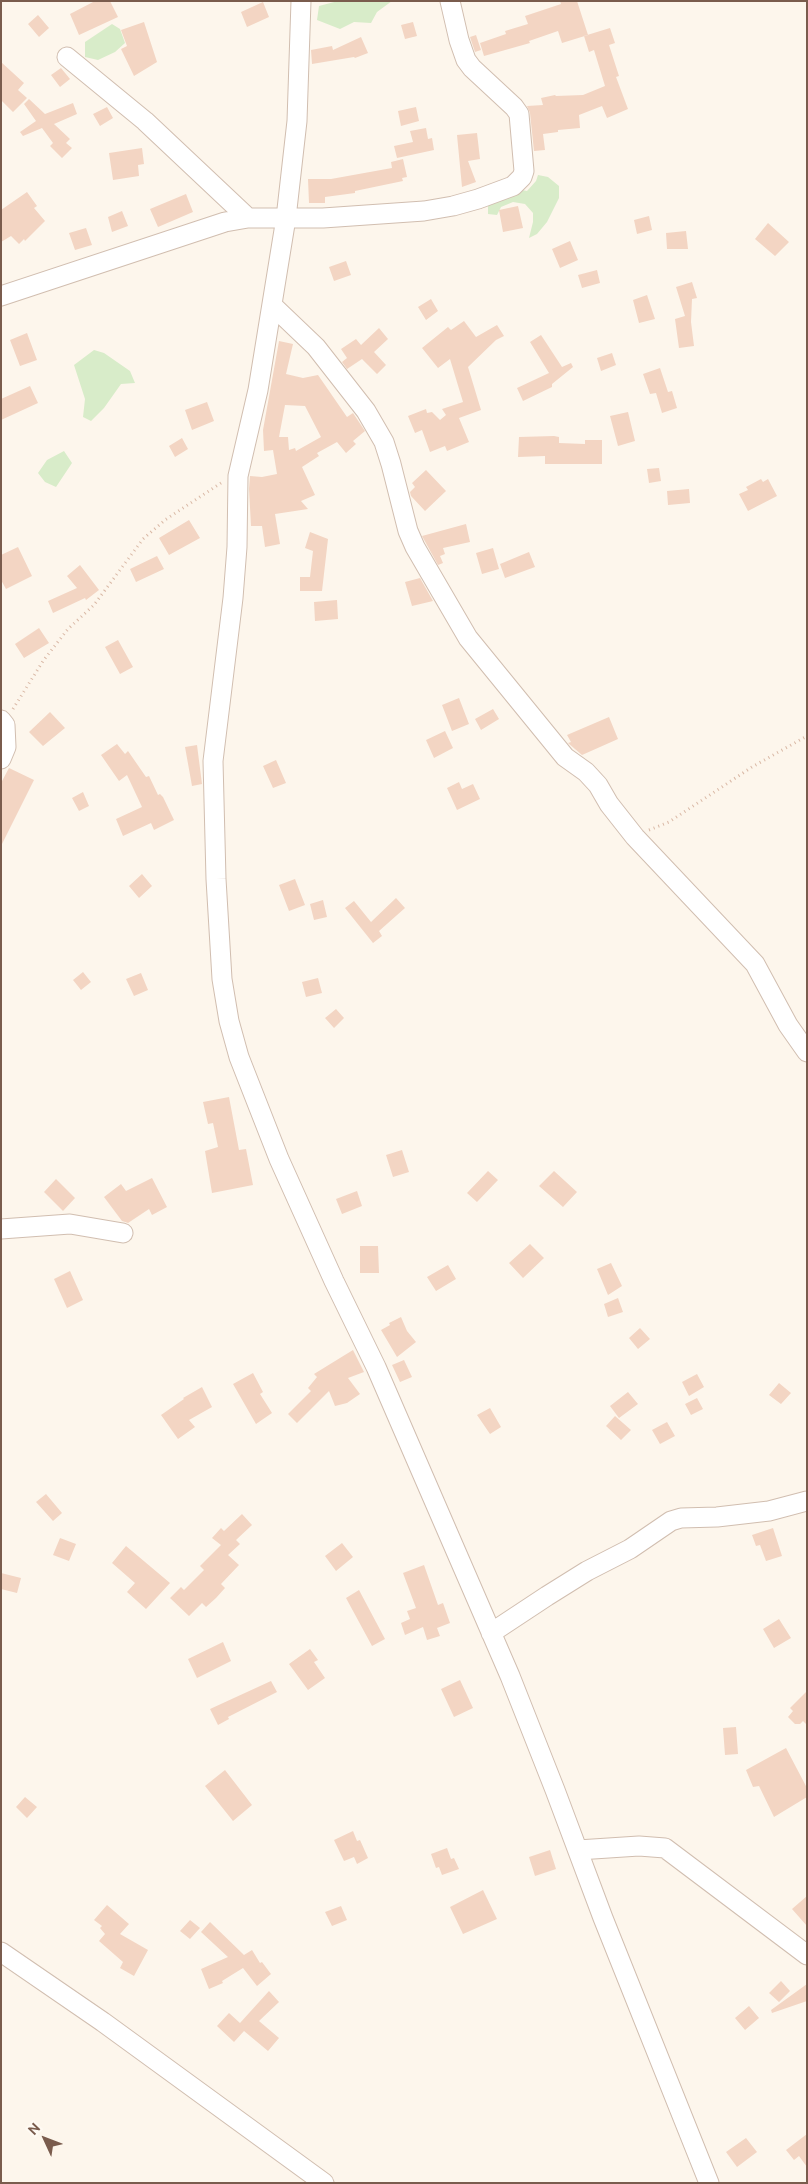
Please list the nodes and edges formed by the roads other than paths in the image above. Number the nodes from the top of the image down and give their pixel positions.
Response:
1 (301, 1) edge
2 (450, 1) edge
3 (67, 57) dead end
4 (248, 218) junction
5 (286, 218) junction
6 (1, 296) edge
7 (272, 305) junction
8 (3, 722) edge
9 (1, 759) edge
10 (807, 1052) edge
11 (1, 1229) edge
12 (123, 1233) dead end
13 (807, 1501) edge
14 (491, 1633) junction
15 (578, 1850) junction
16 (1, 1952) edge
17 (807, 1955) edge
18 (324, 2183) edge
19 (709, 2183) edge

1 - 5 street
2 - 5 street
3 - 4 street
4 - 5 street
4 - 6 street
5 - 7 street
7 - 10 street
7 - 14 street
8 - 9 street
11 - 12 street
13 - 14 street
14 - 15 street
15 - 17 street
15 - 19 street
16 - 18 street

